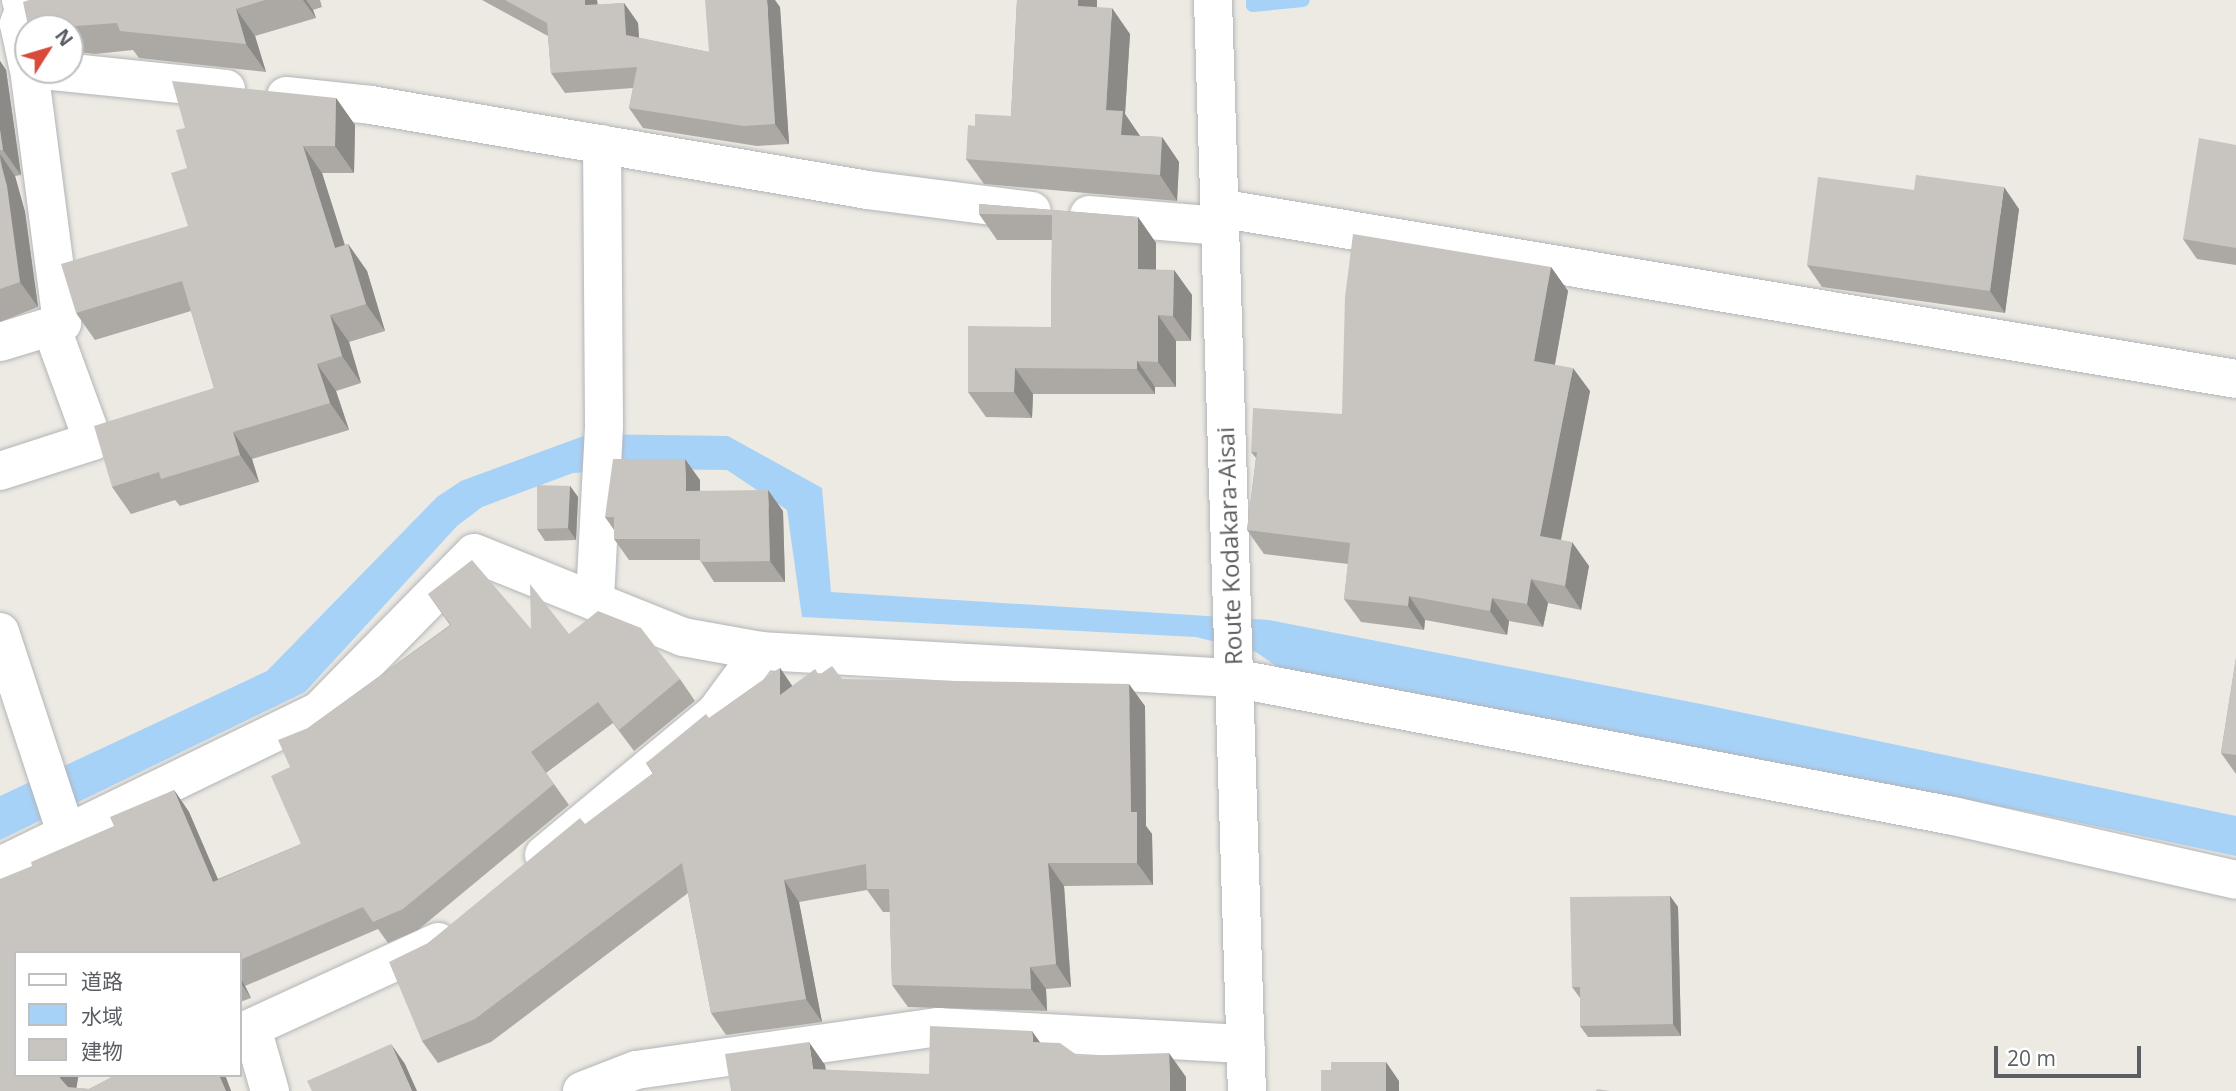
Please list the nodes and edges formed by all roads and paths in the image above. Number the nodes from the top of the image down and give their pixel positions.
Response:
1 (21, 0) edge
2 (1213, 0) edge
3 (0, 7) edge
4 (84, 74) edge
5 (30, 84) edge
6 (602, 144) junction
7 (1219, 217) junction
8 (51, 326) junction
9 (0, 342) edge
10 (2236, 379) edge
11 (0, 471) edge
12 (595, 599) junction
13 (0, 632) edge
14 (761, 650) junction
15 (1232, 664) junction
16 (64, 826) junction
17 (0, 866) edge
18 (514, 879) edge
19 (2236, 880) edge
20 (462, 923) edge
21 (246, 1030) edge
22 (1246, 1044) junction
23 (659, 1079) edge
24 (270, 1091) edge
25 (582, 1091) edge
26 (1247, 1091) edge

1 - 3 street
2 - 7 street, Route Kodakara-Aisai
4 - 6 street
5 - 8 street
6 - 7 street
6 - 12 street
7 - 10 street
7 - 15 street, Route Kodakara-Aisai
8 - 9 street
8 - 11 street
12 - 14 street
12 - 16 street
13 - 16 street
14 - 15 street
14 - 18 street
15 - 19 street
15 - 22 street, Route Kodakara-Aisai
16 - 17 street
20 - 21 street
21 - 24 street
22 - 23 street
22 - 26 street, Route Kodakara-Aisai
23 - 25 street

